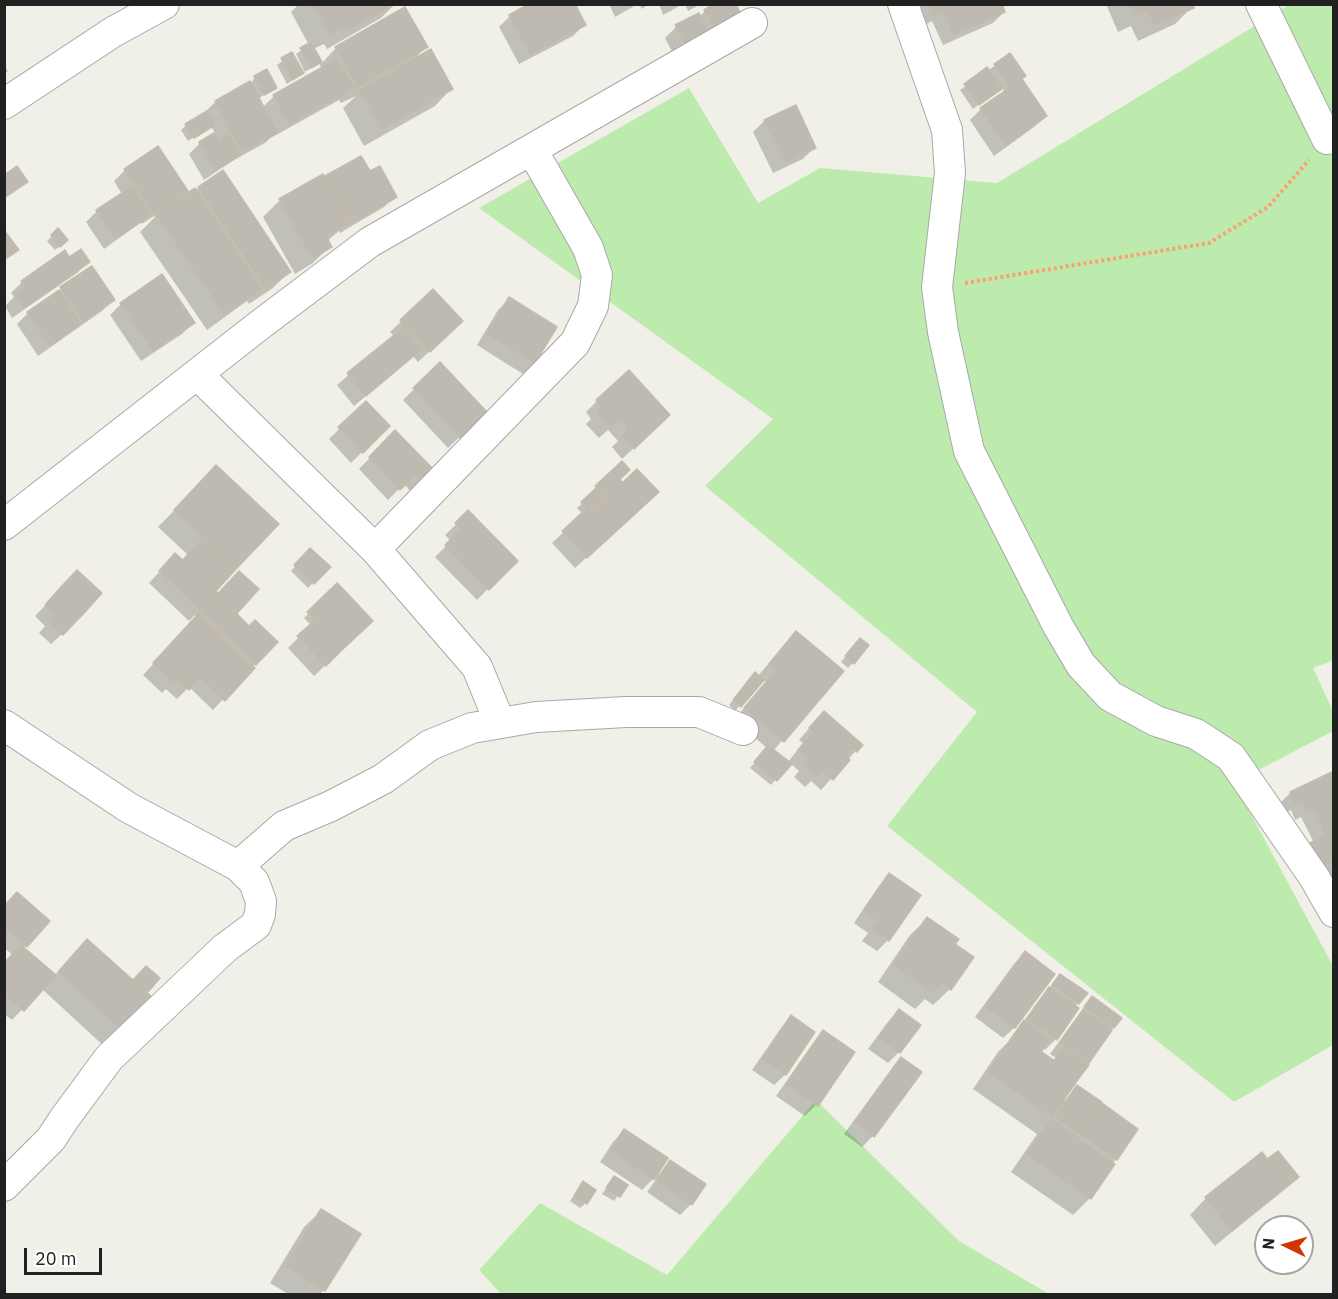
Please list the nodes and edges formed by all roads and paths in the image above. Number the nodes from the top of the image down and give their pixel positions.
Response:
1 (164, 4) edge
2 (903, 4) edge
3 (1261, 4) edge
4 (752, 23) dead end
5 (4, 104) edge
6 (1327, 139) joint
7 (532, 150) junction
8 (937, 288) junction
9 (197, 374) junction
10 (4, 525) edge
11 (375, 549) junction
12 (500, 723) junction
13 (4, 725) edge
14 (743, 730) dead end
15 (238, 866) junction
16 (1334, 912) edge
17 (4, 1186) edge

1 - 5 street
2 - 8 street
3 - 6 street
4 - 7 street
6 - 8 path
7 - 9 street
7 - 11 street
8 - 16 street
9 - 10 street
9 - 11 street
11 - 12 street
12 - 14 street
12 - 15 street
13 - 15 street
15 - 17 street

